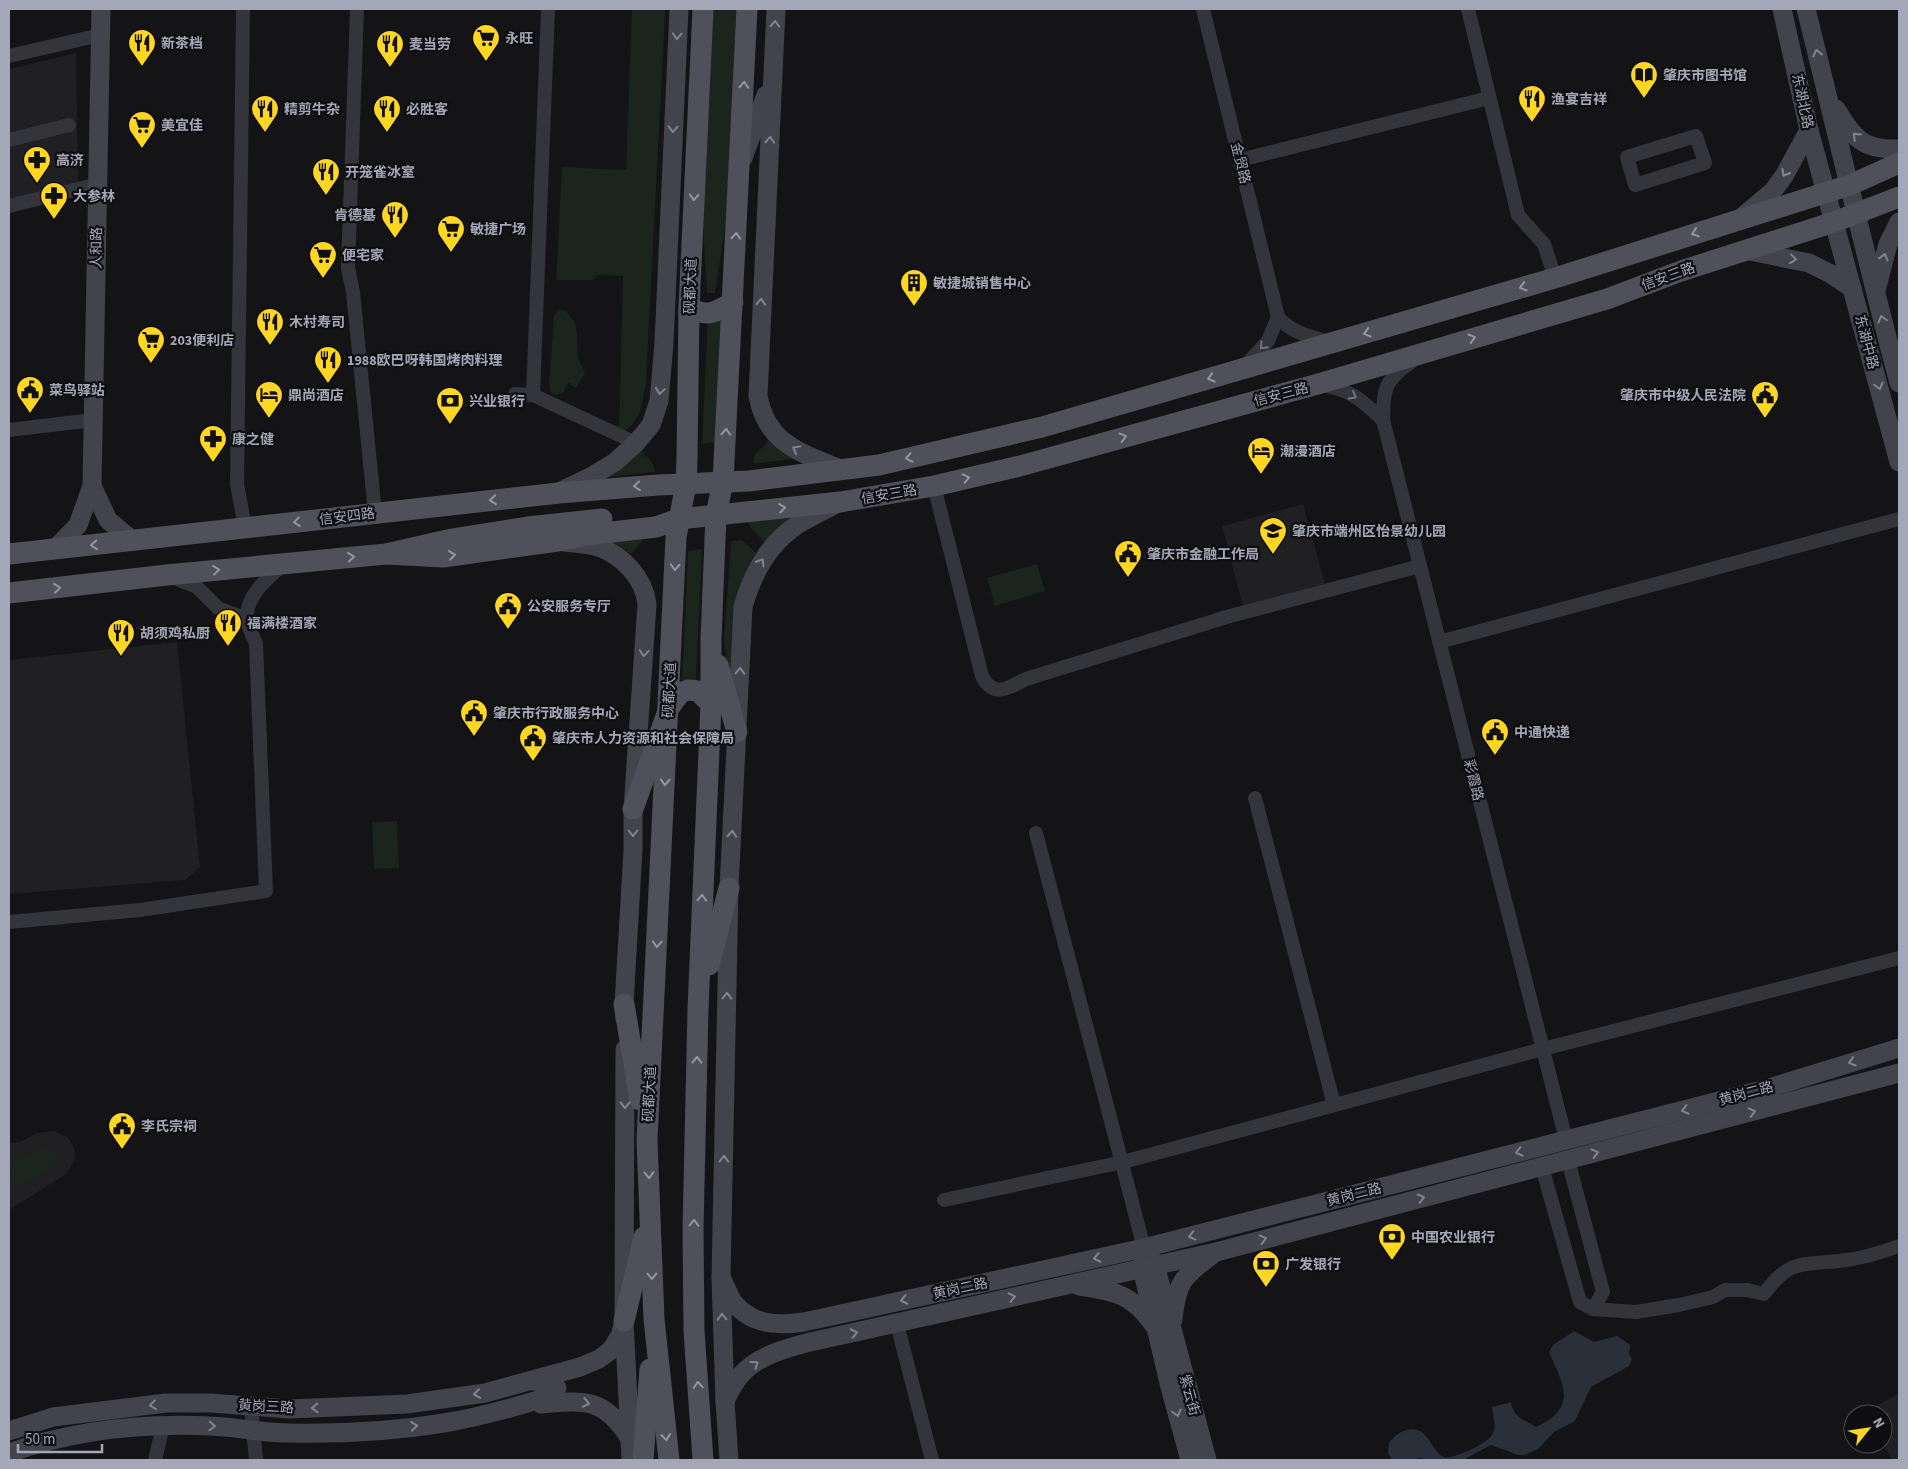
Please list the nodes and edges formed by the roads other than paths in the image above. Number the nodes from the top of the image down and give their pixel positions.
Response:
1 (101, 9) edge
2 (243, 9) edge
3 (357, 9) edge
4 (548, 9) edge
5 (679, 9) edge
6 (703, 9) edge
7 (748, 9) edge
8 (776, 9) edge
9 (1203, 9) edge
10 (1468, 9) edge
11 (1782, 9) edge
12 (1806, 9) edge
13 (100, 35) junction
14 (9, 56) edge
15 (676, 63) junction
16 (773, 75) junction
17 (1489, 98) junction
18 (1828, 98) junction
19 (69, 125) dead end
20 (1809, 130) junction
21 (1837, 132) junction
22 (1696, 136) joint
23 (9, 140) edge
24 (1899, 149) edge
25 (1240, 160) junction
26 (1899, 163) edge
27 (695, 165) junction
28 (739, 169) junction
29 (98, 184) junction
30 (1850, 184) junction
31 (1825, 192) junction
32 (1899, 197) edge
33 (9, 206) edge
34 (1765, 211) junction
35 (1857, 213) junction
36 (1741, 218) junction
37 (1834, 222) junction
38 (1899, 222) edge
39 (692, 230) junction
40 (1774, 241) junction
41 (1745, 250) junction
42 (1868, 260) junction
43 (1846, 268) junction
44 (1555, 278) junction
45 (1852, 288) junction
46 (1876, 295) junction
47 (732, 302) junction
48 (688, 308) junction
49 (1278, 316) junction
50 (664, 343) junction
51 (1332, 343) junction
52 (1426, 352) junction
53 (1241, 370) junction
54 (1899, 382) edge
55 (1318, 384) junction
56 (515, 394) dead end
57 (533, 395) junction
58 (93, 420) junction
59 (1382, 420) junction
60 (9, 430) edge
61 (636, 443) junction
62 (1899, 462) edge
63 (879, 465) junction
64 (840, 469) junction
65 (723, 481) junction
66 (686, 484) junction
67 (92, 486) junction
68 (934, 486) junction
69 (559, 492) junction
70 (884, 495) junction
71 (525, 497) junction
72 (840, 502) junction
73 (375, 513) junction
74 (716, 515) junction
75 (1899, 518) edge
76 (679, 519) junction
77 (245, 528) junction
78 (528, 528) junction
79 (133, 541) junction
80 (558, 541) junction
81 (56, 548) junction
82 (9, 554) edge
83 (386, 554) junction
84 (285, 563) junction
85 (1420, 566) junction
86 (167, 575) junction
87 (9, 594) edge
88 (247, 619) junction
89 (711, 639) junction
90 (1439, 642) junction
91 (711, 704) junction
92 (669, 708) junction
93 (737, 732) junction
94 (1254, 798) dead end
95 (633, 809) junction
96 (1036, 833) dead end
97 (728, 888) junction
98 (9, 922) edge
99 (1899, 958) edge
100 (624, 1004) junction
101 (698, 1009) junction
102 (1899, 1048) edge
103 (1543, 1049) junction
104 (1899, 1073) edge
105 (1334, 1105) junction
106 (647, 1140) junction
107 (1566, 1140) junction
108 (1568, 1160) junction
109 (1123, 1162) junction
110 (1542, 1167) junction
111 (944, 1200) dead end
112 (1304, 1207) junction
113 (650, 1210) junction
114 (1310, 1227) junction
115 (1899, 1246) edge
116 (1144, 1248) junction
117 (1216, 1252) junction
118 (1149, 1266) junction
119 (721, 1277) junction
120 (1069, 1284) junction
121 (1594, 1309) junction
122 (654, 1319) junction
123 (624, 1321) junction
124 (804, 1322) junction
125 (897, 1324) junction
126 (1165, 1331) junction
127 (806, 1343) junction
128 (524, 1382) junction
129 (1178, 1385) junction
130 (725, 1401) junction
131 (251, 1406) junction
132 (520, 1406) junction
133 (163, 1426) junction
134 (253, 1430) junction
135 (9, 1431) edge
136 (701, 1434) junction
137 (630, 1440) junction
138 (9, 1453) edge
139 (156, 1460) edge
140 (256, 1460) edge
141 (631, 1460) edge
142 (643, 1460) edge
143 (669, 1460) edge
144 (703, 1460) edge
145 (708, 1460) edge
146 (729, 1460) edge
147 (932, 1460) edge
148 (1190, 1460) edge
149 (1207, 1460) edge

1 - 13 main road, 人和路
2 - 77 street
3 - 73 street
4 - 57 street
5 -> 15 main road, 砚都大道
6 - 27 main road, 砚都大道
28 -> 7 main road
16 -> 8 main road
9 - 25 street, 金贸路
10 - 17 street
11 - 20 main road, 东湖北路
18 -> 12 main road, 东湖北路
13 - 14 street
13 - 29 main road, 人和路
15 - 27 main road
15 -> 50 main road, 砚都大道
16 - 28 main road
64 -> 16 main road
17 - 25 street
17 - 44 street
18 - 21 main road, 东湖北路
24 -> 18 main road
19 - 23 street
20 - 21 main road
20 - 31 main road, 东湖北路
20 -> 36 main road
21 - 30 main road, 东湖北路
22 - 22 street
25 - 49 street, 金贸路
26 - 30 main road
27 -> 39 main road, 砚都大道
47 -> 28 main road
29 - 33 street
29 - 58 main road, 人和路
30 - 31 main road
30 - 35 main road, 东湖北路
31 - 34 main road
31 - 37 main road, 东湖北路
32 - 35 main road, 信安三路
34 - 36 main road
34 - 40 main road
35 - 37 main road, 信安三路
35 - 42 main road, 东湖中路
36 -> 44 main road
37 - 40 main road, 信安三路
37 - 43 main road, 东湖中路
46 -> 38 main road
39 - 48 main road, 砚都大道
39 - 50 main road
40 - 41 main road, 信安三路
41 -> 45 main road
52 -> 41 main road, 信安三路
42 - 43 main road
42 - 46 main road, 东湖中路
43 - 45 main road, 东湖中路
44 -> 51 main road
45 -> 62 main road, 东湖中路
54 -> 46 main road, 东湖中路
47 - 48 main road
65 -> 47 main road
48 - 66 main road, 砚都大道
49 - 51 street
49 -> 53 street
50 -> 61 main road, 砚都大道
51 - 53 main road
52 - 55 main road, 信安三路
52 - 59 street
53 -> 63 main road
55 -> 59 street
68 -> 55 main road, 信安三路
56 - 57 street
57 - 61 street
58 - 60 street
58 - 67 main road, 人和路
59 - 85 street, 彩霞路
61 - 69 main road, 砚都大道
63 - 64 main road
63 - 70 main road
64 - 65 main road
65 - 66 main road, 信安四路
65 - 74 main road
66 -> 69 main road, 信安四路
66 - 76 main road, 砚都大道
67 - 79 main road
67 - 81 main road
68 - 70 main road, 信安三路
68 - 85 street
69 - 71 main road, 信安四路
70 - 72 main road, 信安三路
71 -> 73 main road, 信安四路
71 - 78 main road
74 -> 72 main road, 信安三路
93 -> 72 main road
73 -> 77 main road, 信安四路
74 - 76 main road, 信安三路
74 - 89 main road
75 - 90 street
76 - 78 main road
76 - 80 main road
76 -> 92 main road, 砚都大道
77 - 79 main road, 信安四路
78 - 83 main road
79 -> 81 main road, 信安四路
83 -> 80 main road
80 -> 95 main road
81 - 82 main road, 信安四路
84 -> 83 main road
86 -> 84 main road
84 - 88 street
85 - 90 street, 彩霞路
87 -> 86 main road
86 - 88 street
88 - 98 street
89 - 91 main road
89 - 93 main road
90 - 103 street, 彩霞路
91 - 92 main road
101 -> 91 main road
92 - 95 main road
92 -> 106 main road, 砚都大道
97 -> 93 main road
94 - 105 street
95 -> 100 main road
96 - 109 street
97 - 101 main road
119 -> 97 main road
99 - 103 street
100 - 106 main road
100 -> 123 main road
136 -> 101 main road
102 -> 107 main road, 黄岗二路
103 - 105 street
103 - 107 street, 彩霞路
108 -> 104 main road, 黄岗二路
105 - 109 street
106 -> 113 main road, 砚都大道
107 -> 112 main road, 黄岗二路
108 - 110 main road, 黄岗二路
108 - 121 street
109 - 111 street
109 - 116 street
114 -> 110 main road, 黄岗二路
110 - 121 street
112 - 114 main road
112 -> 116 main road, 黄岗二路
113 -> 122 main road, 砚都大道
113 - 123 main road
117 -> 114 main road, 黄岗二路
115 - 121 street
116 - 118 main road, 紫云街
116 -> 124 main road, 黄岗二路
117 - 118 main road, 黄岗二路
117 - 126 main road
118 - 120 main road, 黄岗二路
118 - 126 main road, 紫云街
119 - 124 main road, 黄岗二路
130 -> 119 main road
125 -> 120 main road, 黄岗二路
120 - 126 main road
122 - 142 main road
122 -> 143 main road, 砚都大道
123 - 128 main road
123 - 137 main road
124 - 127 main road
127 -> 125 main road, 黄岗二路
125 - 147 street
126 - 129 main road, 紫云街
130 -> 127 main road, 黄岗二路
128 -> 131 main road, 黄岗三路
128 - 132 main road
129 -> 148 main road, 紫云街
129 - 149 main road, 紫云街
130 - 146 main road
131 - 134 street
131 -> 135 main road, 黄岗三路
134 -> 132 main road, 黄岗三路
132 -> 137 main road
133 -> 134 main road, 黄岗三路
133 - 138 main road, 黄岗三路
133 - 139 street
134 - 140 street
136 - 144 main road
136 - 145 main road
137 - 141 main road

